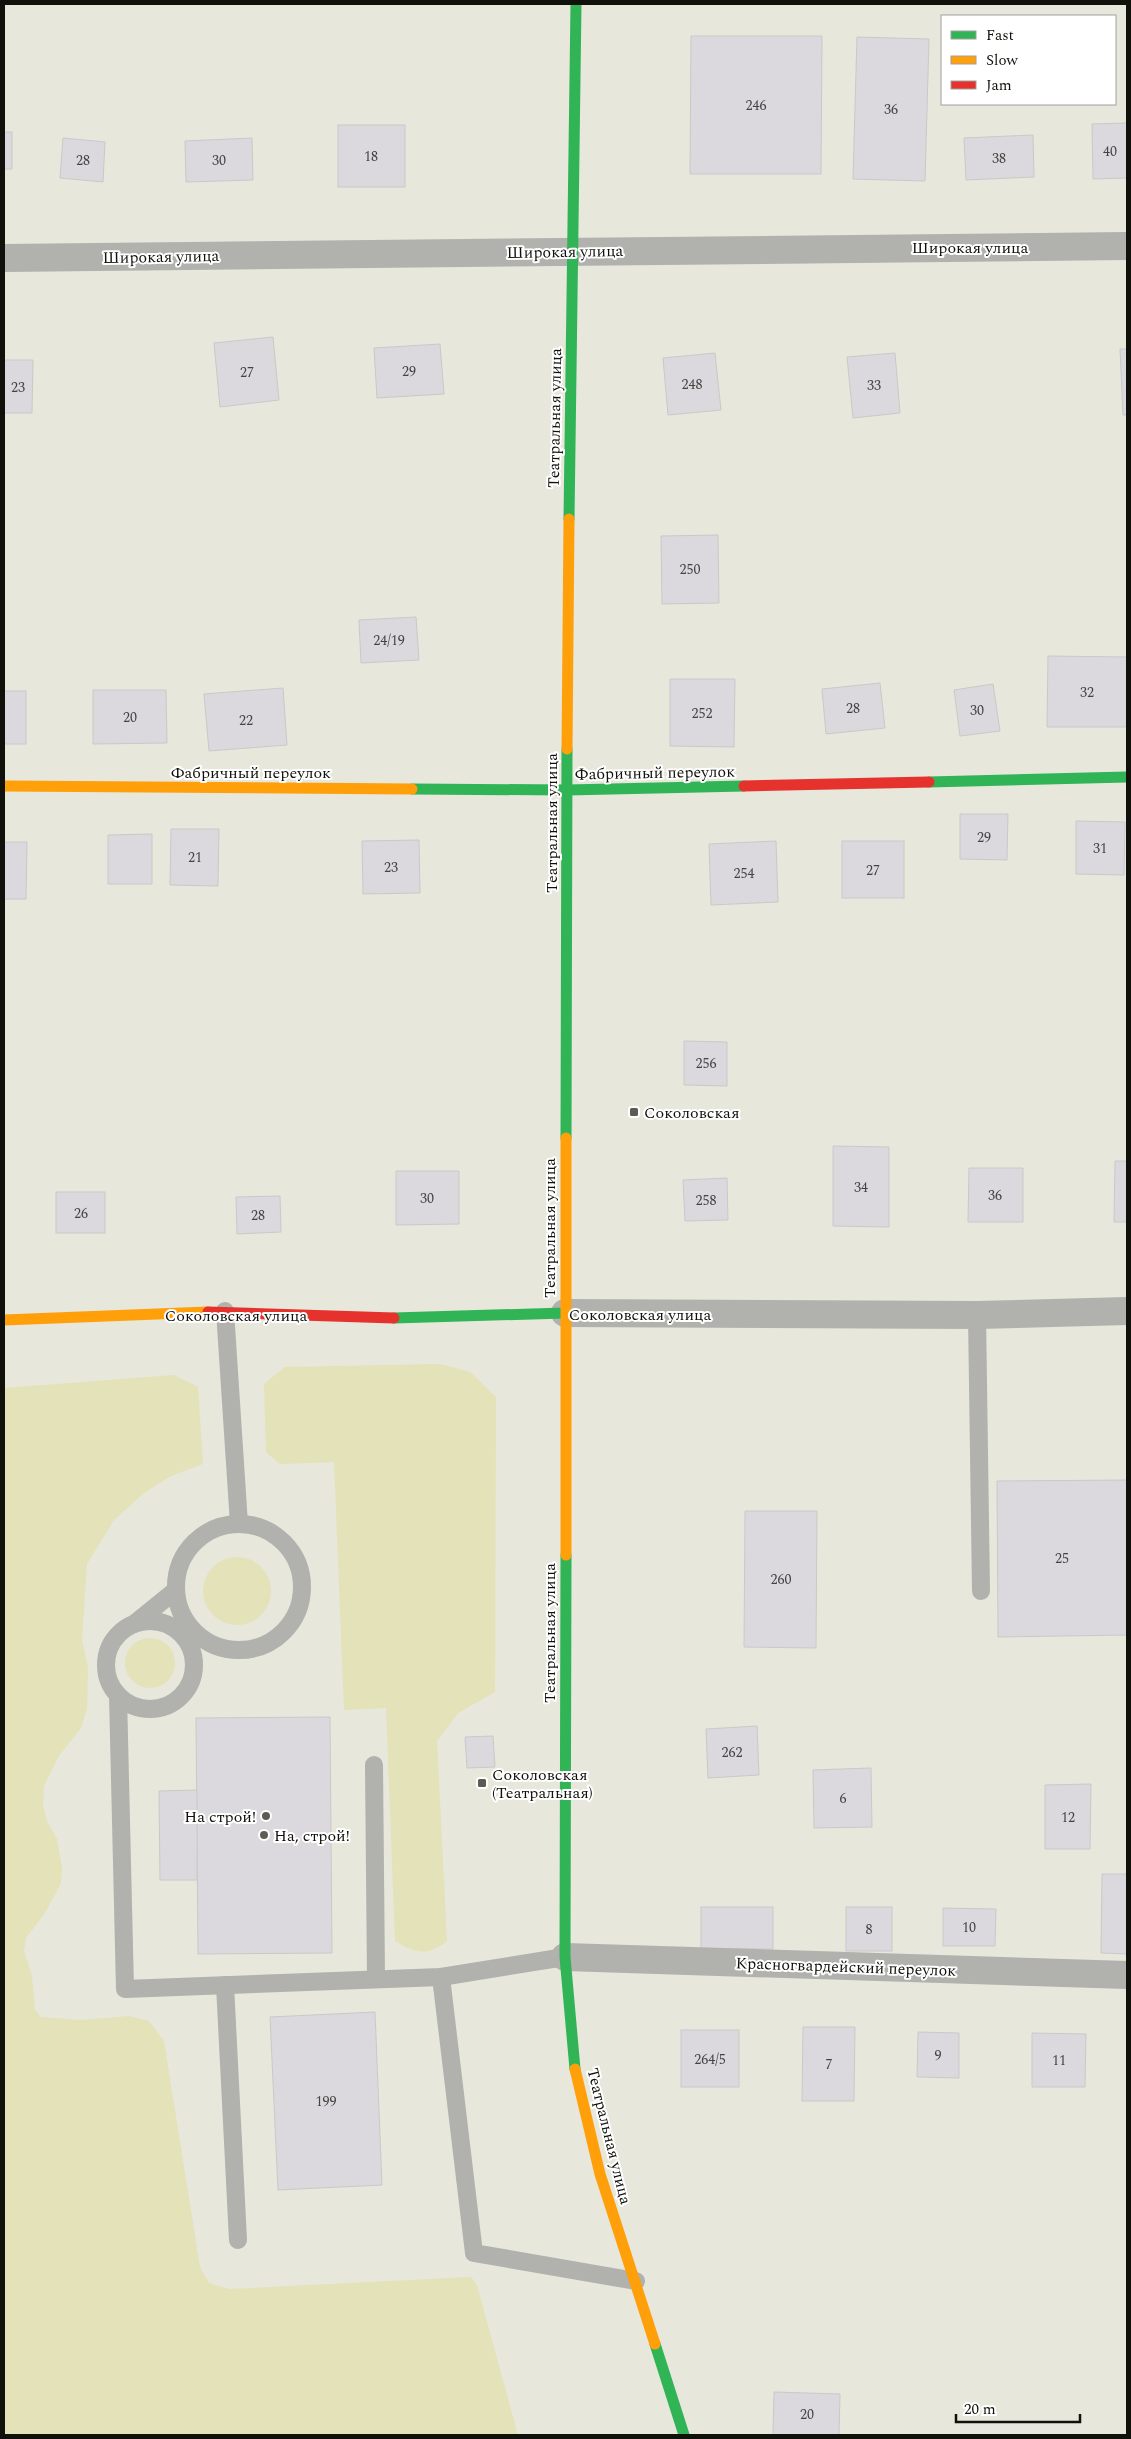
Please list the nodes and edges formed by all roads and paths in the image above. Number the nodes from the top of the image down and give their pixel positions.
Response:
1 (576, 4) edge
2 (1127, 246) edge
3 (572, 251) junction
4 (4, 258) edge
5 (1127, 777) edge
6 (4, 786) edge
7 (567, 790) junction
8 (225, 1311) junction
9 (1127, 1311) edge
10 (565, 1313) junction
11 (977, 1316) junction
12 (4, 1320) edge
13 (239, 1524) junction
14 (176, 1590) junction
15 (981, 1591) dead end
16 (134, 1624) junction
17 (118, 1695) junction
18 (374, 1765) dead end
19 (565, 1956) junction
20 (1127, 1975) edge
21 (441, 1977) junction
22 (376, 1979) junction
23 (224, 1985) junction
24 (238, 2240) dead end
25 (636, 2281) junction
26 (684, 2435) edge

1 - 3 main road, Театральная улица
2 - 3 street, Широкая улица
3 - 4 street, Широкая улица
3 - 7 main road, Театральная улица
5 - 7 main road, Фабричный переулок
6 - 7 main road, Фабричный переулок
7 - 10 main road, Театральная улица
8 - 10 main road, Соколовская улица
8 - 12 main road, Соколовская улица
8 - 13 lane
9 - 11 street, Соколовская улица
10 - 11 street, Соколовская улица
10 - 19 main road, Театральная улица
11 - 15 lane
13 - 14 lane
13 - 14 lane
14 - 16 lane
16 - 17 lane
16 - 17 lane
17 - 23 lane
18 - 22 lane
19 - 20 street, Красногвардейский переулок
19 - 21 lane
19 - 25 main road, Театральная улица
21 - 22 lane
21 - 25 lane
22 - 23 lane
23 - 24 lane
25 - 26 main road, Театральная улица

